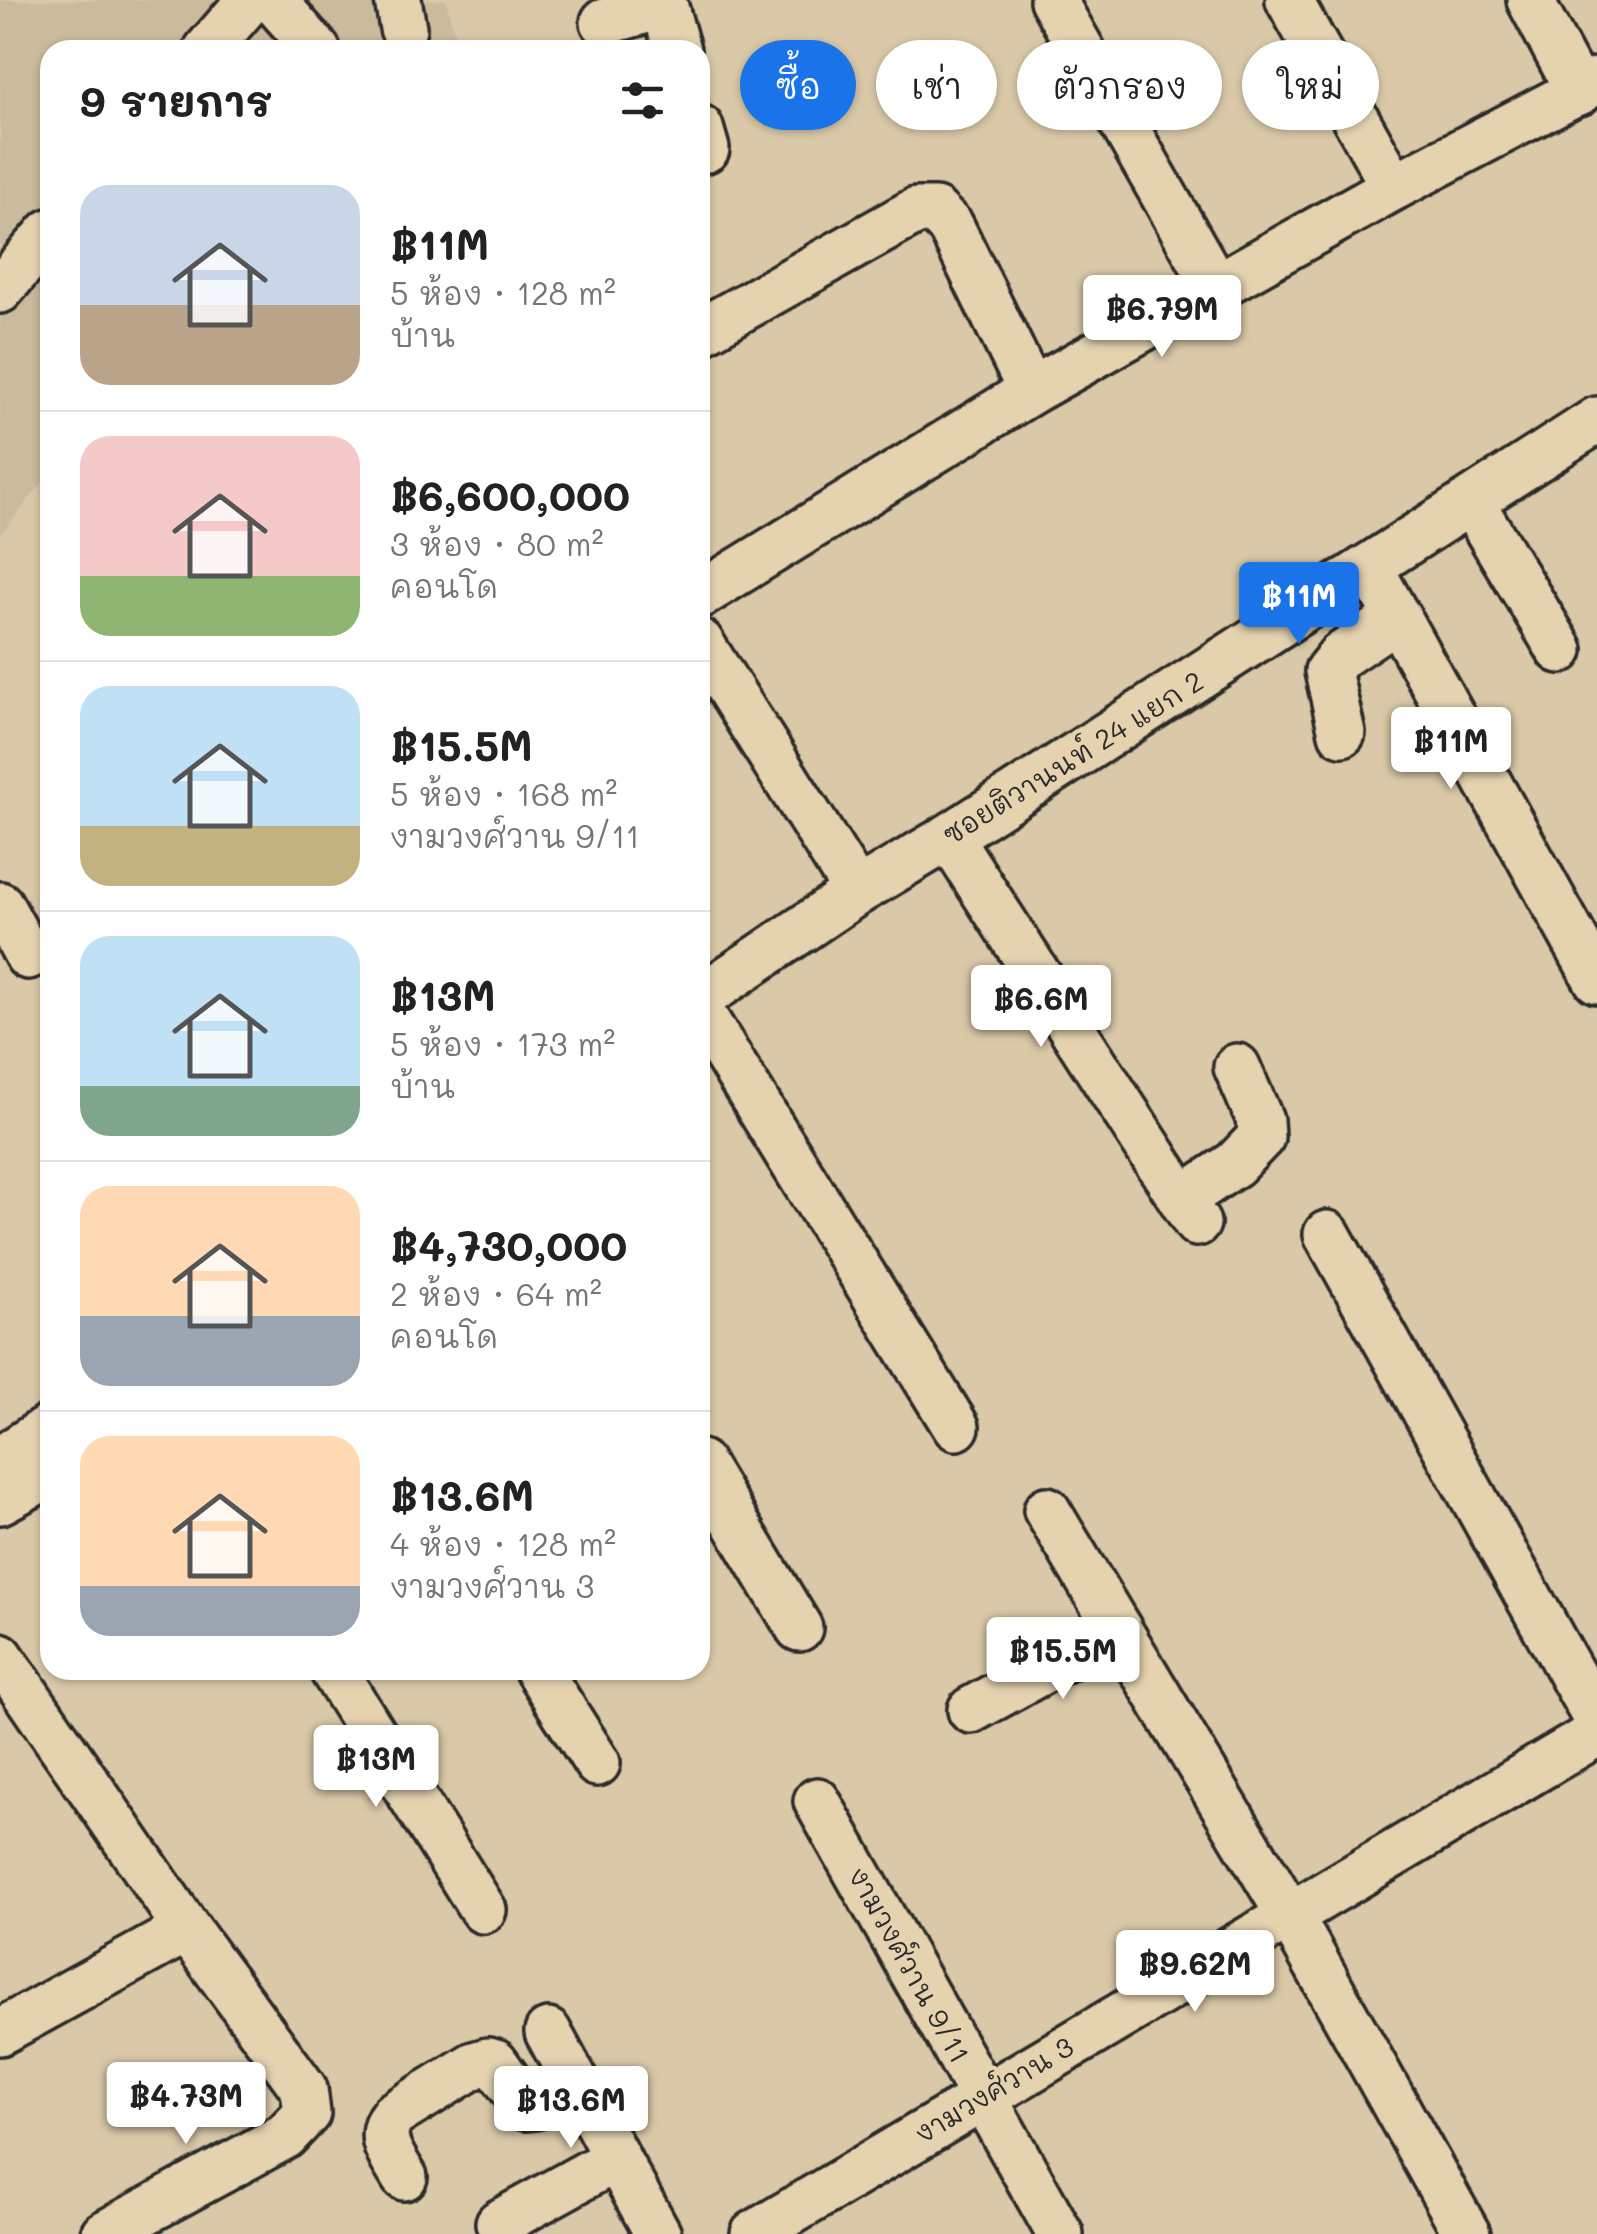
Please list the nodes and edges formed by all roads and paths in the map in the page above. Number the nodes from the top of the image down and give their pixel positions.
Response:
1 (250, 0) edge
2 (274, 0) edge
3 (1053, 0) edge
4 (1290, 0) edge
5 (1530, 0) edge
6 (663, 2) edge
7 (604, 22) dead end
8 (216, 40) edge
9 (309, 40) edge
10 (674, 40) edge
11 (1588, 87) edge
12 (1394, 186) junction
13 (40, 244) edge
14 (1216, 287) junction
15 (0, 290) edge
16 (710, 326) edge
17 (1031, 391) junction
18 (1597, 420) edge
19 (1471, 502) junction
20 (1370, 568) junction
21 (710, 589) edge
22 (1398, 617) junction
23 (1560, 650) dead end
24 (710, 658) edge
25 (1342, 733) dead end
26 (949, 837) junction
27 (857, 892) junction
28 (0, 905) edge
29 (26, 957) edge
30 (1597, 980) edge
31 (710, 991) edge
32 (710, 1027) edge
33 (1237, 1067) dead end
34 (1327, 1234) dead end
35 (956, 1427) dead end
36 (40, 1433) edge
37 (0, 1460) edge
38 (40, 1479) edge
39 (710, 1479) edge
40 (0, 1501) edge
41 (1048, 1510) dead end
42 (800, 1628) dead end
43 (1118, 1629) junction
44 (0, 1656) edge
45 (340, 1680) edge
46 (544, 1680) edge
47 (971, 1710) dead end
48 (1597, 1720) edge
49 (1597, 1733) edge
50 (598, 1763) dead end
51 (817, 1801) dead end
52 (483, 1910) dead end
53 (1290, 1916) junction
54 (188, 1930) junction
55 (0, 2032) edge
56 (548, 2032) dead end
57 (574, 2080) junction
58 (982, 2096) junction
59 (617, 2158) junction
60 (404, 2178) dead end
61 (498, 2223) dead end
62 (104, 2234) edge
63 (658, 2234) edge
64 (754, 2234) edge
65 (1060, 2234) edge
66 (1467, 2234) edge

1 - 8 street
2 - 9 street
3 - 14 street
4 - 12 street
5 - 11 street
6 - 7 street
6 - 10 street
11 - 12 street
12 - 14 street
13 - 15 street
14 - 17 street
16 - 17 street
17 - 21 street
18 - 19 street, ซอยติวานนท์ 24 แยก 2
19 - 20 street, ซอยติวานนท์ 24 แยก 2
19 - 23 street
20 - 22 street
20 - 26 street, ซอยติวานนท์ 24 แยก 2
22 - 25 street
22 - 30 street
24 - 27 street
26 - 27 street, ซอยติวานนท์ 24 แยก 2
26 - 33 street
27 - 31 street, ซอยติวานนท์ 24 แยก 2
28 - 29 street
32 - 35 street
34 - 48 street
36 - 37 street
38 - 40 street
39 - 42 street
41 - 43 street
43 - 47 street
43 - 53 street
44 - 54 street
45 - 52 street
46 - 50 street
49 - 53 street, งามวงศ์วาน 3
51 - 58 street, งามวงศ์วาน 9/11
53 - 58 street, งามวงศ์วาน 3
53 - 66 street
54 - 55 street
54 - 62 street
56 - 57 street
57 - 59 street
57 - 60 street
58 - 64 street, งามวงศ์วาน 3
58 - 65 street, งามวงศ์วาน 9/11
59 - 61 street
59 - 63 street

